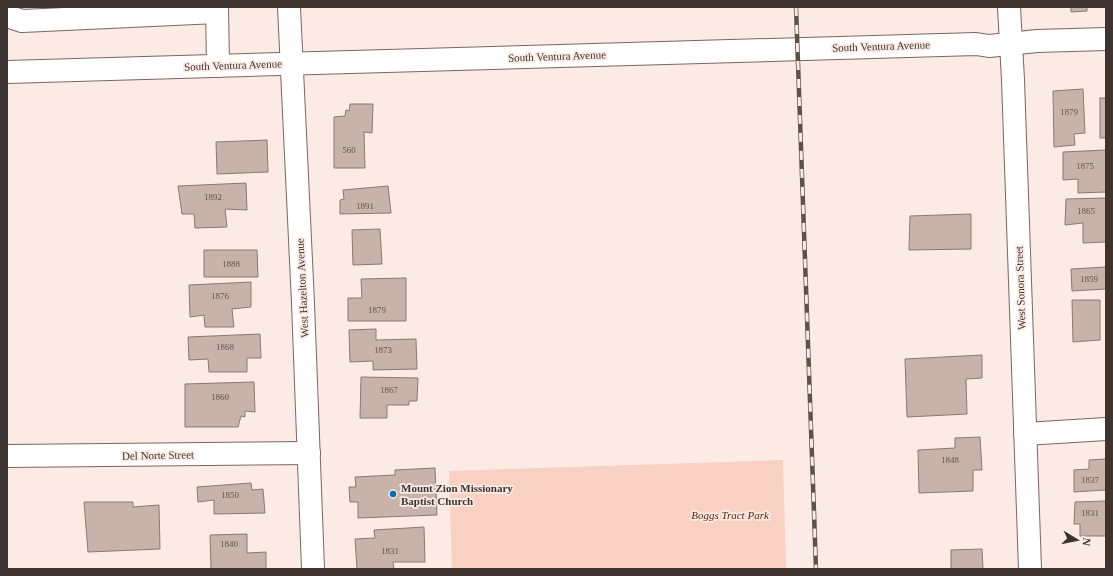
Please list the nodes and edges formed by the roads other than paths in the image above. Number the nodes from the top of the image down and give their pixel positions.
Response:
1 (289, 7) edge
2 (1009, 7) edge
3 (217, 10) edge
4 (7, 16) edge
5 (1106, 39) edge
6 (1010, 44) junction
7 (291, 64) junction
8 (218, 66) junction
9 (7, 72) edge
10 (1106, 429) edge
11 (1025, 434) junction
12 (309, 453) junction
13 (7, 456) edge
14 (313, 569) edge
15 (1030, 569) edge

1 - 7 street, West Hazelton Avenue
2 - 6 street, West Sonora Street
3 - 4 street
3 - 8 street
5 - 6 street, South Ventura Avenue
6 - 7 street, South Ventura Avenue
6 - 11 street, West Sonora Street
7 - 8 street, South Ventura Avenue
7 - 12 street, West Hazelton Avenue
8 - 9 street, South Ventura Avenue
10 - 11 street
11 - 15 street, West Sonora Street
12 - 13 street, Del Norte Street
12 - 14 street, West Hazelton Avenue

